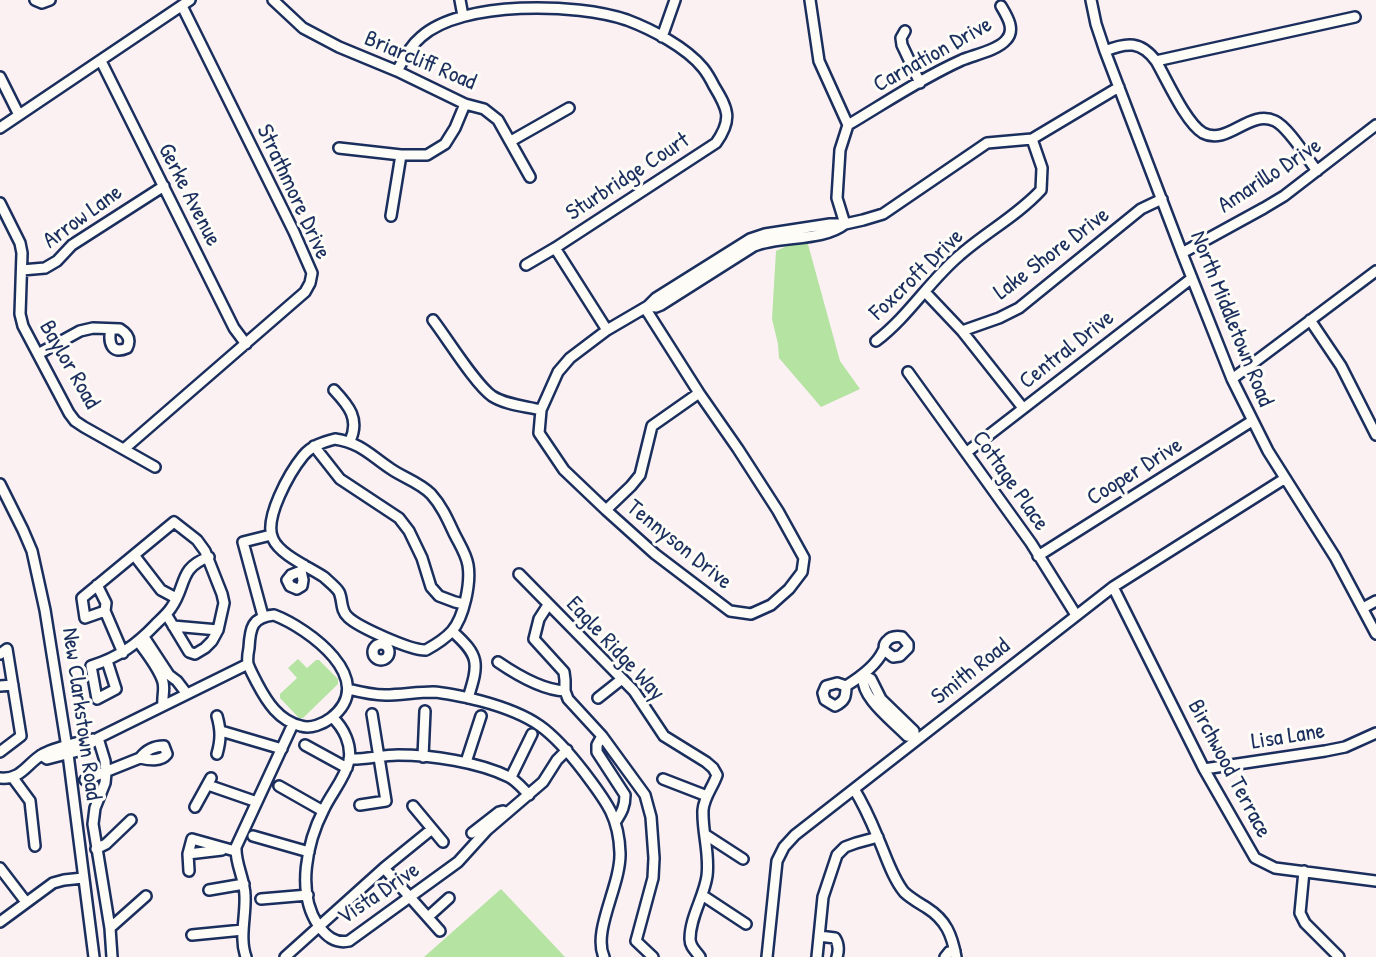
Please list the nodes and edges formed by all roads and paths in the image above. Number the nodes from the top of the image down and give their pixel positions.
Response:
1 (36, 0) edge
2 (50, 0) edge
3 (273, 0) edge
4 (460, 0) edge
5 (675, 0) edge
6 (810, 0) edge
7 (1091, 0) edge
8 (186, 3) edge
9 (554, 5) edge
10 (1001, 6) dead end
11 (463, 16) junction
12 (1354, 17) dead end
13 (905, 31) dead end
14 (662, 37) junction
15 (1105, 51) junction
16 (101, 61) junction
17 (1156, 61) junction
18 (397, 71) junction
19 (0, 77) edge
20 (920, 83) junction
21 (1119, 87) junction
22 (465, 104) junction
23 (569, 108) dead end
24 (19, 115) junction
25 (848, 125) junction
26 (1376, 125) edge
27 (0, 128) edge
28 (1032, 139) junction
29 (511, 141) junction
30 (339, 148) dead end
31 (401, 155) junction
32 (1317, 171) junction
33 (530, 177) dead end
34 (164, 186) junction
35 (1162, 199) junction
36 (0, 202) edge
37 (391, 216) dead end
38 (845, 224) junction
39 (555, 248) junction
40 (1182, 253) junction
41 (526, 265) dead end
42 (22, 270) junction
43 (1376, 272) edge
44 (1192, 278) junction
45 (925, 292) junction
46 (647, 307) junction
47 (433, 320) dead end
48 (1310, 320) junction
49 (111, 329) dead end
50 (607, 330) junction
51 (961, 331) junction
52 (876, 341) dead end
53 (246, 344) junction
54 (38, 354) junction
55 (908, 372) dead end
56 (1232, 379) junction
57 (334, 390) dead end
58 (699, 393) junction
59 (1023, 408) junction
60 (541, 410) junction
61 (1252, 421) junction
62 (1376, 435) edge
63 (350, 441) junction
64 (314, 446) junction
65 (124, 449) junction
66 (967, 452) junction
67 (155, 467) dead end
68 (1284, 479) junction
69 (0, 484) edge
70 (606, 510) junction
71 (271, 536) junction
72 (134, 555) junction
73 (1038, 556) junction
74 (209, 557) junction
75 (519, 574) dead end
76 (97, 585) junction
77 (1113, 587) junction
78 (176, 598) junction
79 (1376, 601) edge
80 (464, 604) junction
81 (548, 605) junction
82 (1363, 608) junction
83 (105, 611) junction
84 (166, 614) junction
85 (1076, 615) junction
86 (263, 616) junction
87 (173, 626) junction
88 (218, 630) junction
89 (452, 631) junction
90 (1376, 635) edge
91 (141, 639) junction
92 (884, 650) dead end
93 (123, 653) junction
94 (0, 654) edge
95 (107, 661) dead end
96 (498, 662) dead end
97 (248, 664) junction
98 (863, 675) junction
99 (622, 678) junction
100 (13, 685) junction
101 (0, 686) edge
102 (846, 686) dead end
103 (348, 689) junction
104 (565, 691) junction
105 (187, 694) junction
106 (468, 698) junction
107 (598, 698) dead end
108 (163, 705) junction
109 (425, 711) dead end
110 (372, 714) dead end
111 (218, 716) dead end
112 (481, 716) dead end
113 (332, 717) junction
114 (293, 724) junction
115 (221, 732) junction
116 (1376, 733) edge
117 (532, 734) dead end
118 (602, 736) junction
119 (98, 738) junction
120 (915, 738) junction
121 (305, 745) dead end
122 (282, 749) junction
123 (68, 750) junction
124 (567, 750) junction
125 (0, 752) edge
126 (218, 754) dead end
127 (378, 756) junction
128 (423, 757) junction
129 (140, 758) dead end
130 (466, 762) junction
131 (348, 764) junction
132 (1204, 769) junction
133 (106, 773) junction
134 (0, 778) edge
135 (13, 778) junction
136 (510, 778) junction
137 (663, 779) dead end
138 (85, 780) dead end
139 (279, 786) dead end
140 (854, 789) junction
141 (529, 795) junction
142 (707, 796) junction
143 (257, 802) junction
144 (360, 805) dead end
145 (413, 806) dead end
146 (195, 807) dead end
147 (323, 811) junction
148 (507, 814) junction
149 (131, 820) dead end
150 (616, 821) junction
151 (432, 829) junction
152 (472, 834) dead end
153 (706, 835) junction
154 (253, 836) dead end
155 (878, 838) junction
156 (443, 842) dead end
157 (35, 846) dead end
158 (96, 849) junction
159 (231, 850) junction
160 (309, 852) junction
161 (188, 854) junction
162 (743, 859) dead end
163 (384, 867) junction
164 (0, 868) edge
165 (189, 871) dead end
166 (1304, 871) junction
167 (83, 878) junction
168 (1376, 881) edge
169 (244, 884) junction
170 (209, 890) dead end
171 (308, 895) junction
172 (702, 895) junction
173 (146, 896) dead end
174 (410, 898) junction
175 (449, 898) dead end
176 (261, 899) dead end
177 (26, 902) junction
178 (428, 917) junction
179 (0, 922) edge
180 (746, 924) dead end
181 (319, 926) junction
182 (110, 928) junction
183 (243, 930) junction
184 (440, 931) dead end
185 (192, 935) dead end
186 (819, 936) junction
187 (956, 954) edge
188 (94, 957) edge
189 (112, 957) edge
190 (246, 957) edge
191 (285, 957) edge
192 (604, 957) edge
193 (653, 957) edge
194 (700, 957) edge
195 (767, 957) edge
196 (817, 957) edge
197 (837, 957) edge
198 (945, 957) edge
199 (1339, 957) edge

1 - 2 street
3 - 18 street, Briarcliff Road
4 - 11 street
5 - 14 street
6 - 25 street
7 - 15 street, North Middletown Road
8 - 16 street
8 - 53 street, Strathmore Drive
9 - 11 street
9 - 14 street
10 - 20 street, Carnation Drive
11 - 18 street
12 - 17 street
13 - 20 street
14 - 39 street, Sturbridge Court
15 - 17 street
15 - 21 street, North Middletown Road
16 - 24 street
16 - 34 street, Gerke Avenue
17 - 32 street
18 - 22 street, Briarcliff Road
19 - 24 street
20 - 25 street, Carnation Drive
21 - 28 street
21 - 35 street, North Middletown Road
22 - 29 street, Briarcliff Road
22 - 31 street
23 - 29 street
24 - 27 street
25 - 38 street
26 - 32 street, Amarillo Drive
28 - 38 street
28 - 45 street, Foxcroft Drive
29 - 33 street, Briarcliff Road
30 - 31 street
31 - 37 street
32 - 40 street, Amarillo Drive
34 - 42 street, Arrow Lane
34 - 53 street, Gerke Avenue
35 - 40 street, North Middletown Road
35 - 51 street, Lake Shore Drive
36 - 42 street, Baylor Road
38 - 46 street
39 - 41 street, Sturbridge Court
39 - 50 street
40 - 44 street, North Middletown Road
42 - 54 street, Baylor Road
43 - 48 street
44 - 56 street, North Middletown Road
44 - 59 street, Central Drive
45 - 51 street
45 - 52 street, Foxcroft Drive
46 - 50 street
46 - 58 street, Tennyson Drive
47 - 60 street
48 - 56 street
48 - 62 street
49 - 54 street
50 - 60 street
51 - 59 street
53 - 65 street, Strathmore Drive
54 - 65 street, Baylor Road
55 - 66 street, Cottage Place
56 - 61 street, North Middletown Road
57 - 63 street
58 - 70 street
58 - 70 street, Tennyson Drive
59 - 66 street, Central Drive
60 - 70 street, Tennyson Drive
61 - 68 street, North Middletown Road
61 - 73 street, Cooper Drive
63 - 64 street
63 - 80 street
64 - 71 street
64 - 80 street
65 - 67 street, Baylor Road
66 - 73 street, Cottage Place
68 - 77 street, Smith Road
68 - 82 street, North Middletown Road
69 - 123 street, New Clarkstown Road
71 - 86 street
71 - 89 street
72 - 74 street
72 - 76 street
72 - 78 street
73 - 85 street, Cottage Place
74 - 78 street
74 - 88 street
75 - 81 street
76 - 83 street
76 - 83 street
77 - 85 street, Smith Road
77 - 132 street, Birchwood Terrace
78 - 84 street
79 - 82 street
80 - 89 street
81 - 99 street, Eagle Ridge Way
81 - 104 street, Eagle Ridge Way
82 - 90 street, North Middletown Road
83 - 93 street
84 - 87 street
84 - 91 street
85 - 120 street, Smith Road
86 - 97 street
86 - 103 street
87 - 88 street
87 - 88 street
89 - 106 street
91 - 93 street
91 - 105 street
91 - 108 street
92 - 98 street
93 - 95 street
94 - 100 street
96 - 104 street
97 - 105 street
97 - 114 street
98 - 102 street
98 - 120 street
99 - 107 street
99 - 142 street, Eagle Ridge Way
100 - 101 street
100 - 125 street
103 - 106 street
103 - 113 street
104 - 118 street, Eagle Ridge Way
105 - 108 street
106 - 124 street
108 - 119 street
109 - 128 street
110 - 127 street
111 - 115 street
112 - 130 street
113 - 114 street
113 - 131 street
114 - 122 street
115 - 122 street
115 - 126 street
116 - 132 street, Lisa Lane
117 - 136 street
118 - 150 street
118 - 193 street, Eagle Ridge Way
119 - 123 street
119 - 133 street
120 - 140 street, Smith Road
121 - 131 street
122 - 143 street
123 - 135 street
123 - 167 street, New Clarkstown Road
124 - 141 street, Vista Drive
124 - 150 street
127 - 128 street
127 - 131 street
127 - 144 street
128 - 130 street
129 - 133 street
130 - 136 street
131 - 147 street, Vista Drive
132 - 166 street, Birchwood Terrace
133 - 138 street
133 - 158 street
134 - 135 street
135 - 157 street
136 - 141 street
137 - 142 street
139 - 147 street
140 - 155 street
140 - 195 street, Smith Road
141 - 148 street, Vista Drive
142 - 153 street, Eagle Ridge Way
143 - 146 street
143 - 159 street
145 - 151 street
147 - 160 street, Vista Drive
148 - 152 street
148 - 174 street, Vista Drive
149 - 158 street
150 - 192 street
151 - 156 street
151 - 163 street
153 - 162 street
153 - 172 street, Eagle Ridge Way
154 - 160 street
155 - 186 street
155 - 187 street
158 - 182 street
159 - 161 street
159 - 161 street
159 - 169 street
160 - 171 street, Vista Drive
161 - 165 street
163 - 174 street
163 - 181 street
164 - 177 street
166 - 168 street, Birchwood Terrace
166 - 199 street
167 - 177 street
167 - 188 street, New Clarkstown Road
169 - 170 street
169 - 183 street
171 - 176 street
171 - 181 street, Vista Drive
172 - 180 street
172 - 194 street, Eagle Ridge Way
173 - 182 street
174 - 178 street
174 - 181 street, Vista Drive
175 - 178 street
177 - 179 street
178 - 184 street
181 - 191 street
182 - 189 street
183 - 185 street
183 - 190 street
186 - 196 street
186 - 197 street
187 - 198 street

